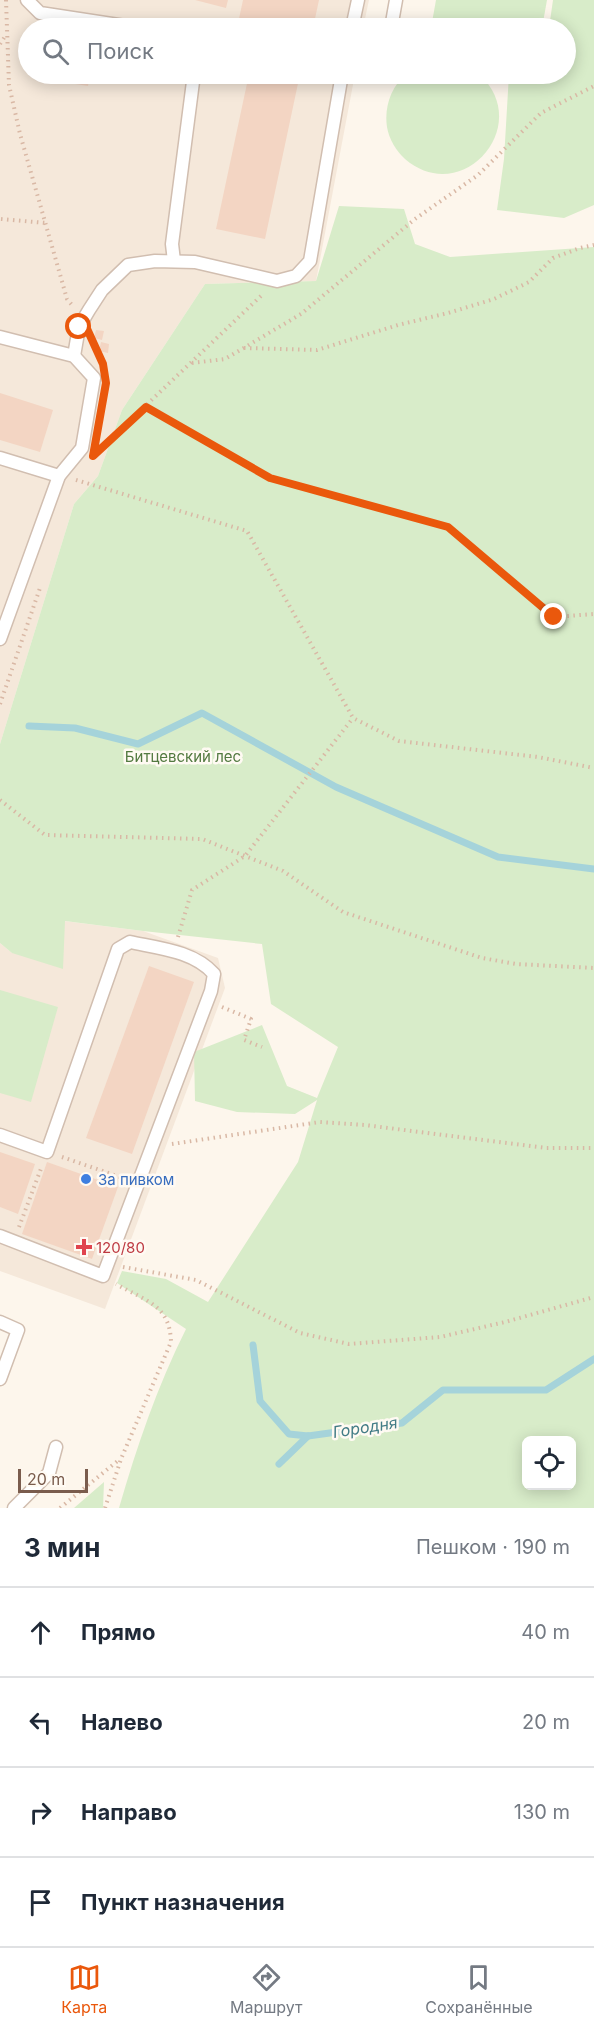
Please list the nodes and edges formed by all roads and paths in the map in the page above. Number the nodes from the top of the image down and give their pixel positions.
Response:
1 (6, 0) edge
2 (27, 0) edge
3 (358, 0) edge
4 (396, 0) edge
5 (73, 18) edge
6 (354, 18) edge
7 (393, 18) edge
8 (6, 35) junction
9 (0, 44) edge
10 (193, 84) edge
11 (340, 84) edge
12 (594, 86) edge
13 (1, 219) edge
14 (46, 223) junction
15 (594, 245) edge
16 (174, 261) junction
17 (277, 281) junction
18 (83, 320) junction
19 (0, 337) edge
20 (243, 348) junction
21 (74, 356) junction
22 (192, 363) junction
23 (146, 407) junction
24 (95, 444) dead end
25 (0, 458) edge
26 (82, 472) dead end
27 (59, 476) junction
28 (76, 480) junction
29 (73, 491) dead end
30 (43, 580) dead end
31 (594, 614) edge
32 (0, 639) edge
33 (0, 704) edge
34 (352, 717) junction
35 (594, 768) edge
36 (0, 800) edge
37 (245, 856) junction
38 (174, 951) junction
39 (594, 968) edge
40 (207, 1001) junction
41 (261, 1047) dead end
42 (0, 1135) edge
43 (152, 1146) junction
44 (594, 1148) edge
45 (47, 1152) junction
46 (138, 1183) junction
47 (0, 1236) edge
48 (14, 1241) junction
49 (105, 1271) junction
50 (594, 1297) edge
51 (0, 1322) edge
52 (0, 1379) edge
53 (56, 1447) dead end
54 (120, 1459) junction
55 (14, 1508) edge
56 (60, 1508) edge
57 (105, 1508) edge

1 - 8 path
2 - 5 lane
3 - 6 lane
4 - 7 lane
8 - 9 path
8 - 14 path
10 - 16 lane
11 - 17 lane
12 - 20 path
13 - 14 path
14 - 18 path
15 - 20 path
16 - 17 lane
16 - 18 lane
17 - 22 path
18 - 21 lane
19 - 21 lane
20 - 22 path
21 - 27 lane
22 - 23 path
23 - 24 path
23 - 31 path
25 - 27 lane
26 - 28 path
27 - 28 path
27 - 32 lane
28 - 29 path
28 - 34 path
30 - 33 path
34 - 35 path
34 - 37 path
36 - 37 path
37 - 38 path
37 - 39 path
38 - 40 lane
38 - 45 lane
40 - 41 path
40 - 43 lane
42 - 45 lane
43 - 44 path
43 - 46 lane
45 - 46 path
45 - 48 path
46 - 49 lane
47 - 48 lane
48 - 49 lane
49 - 50 path
49 - 54 path
51 - 52 lane
53 - 55 lane
54 - 56 path
54 - 57 path

